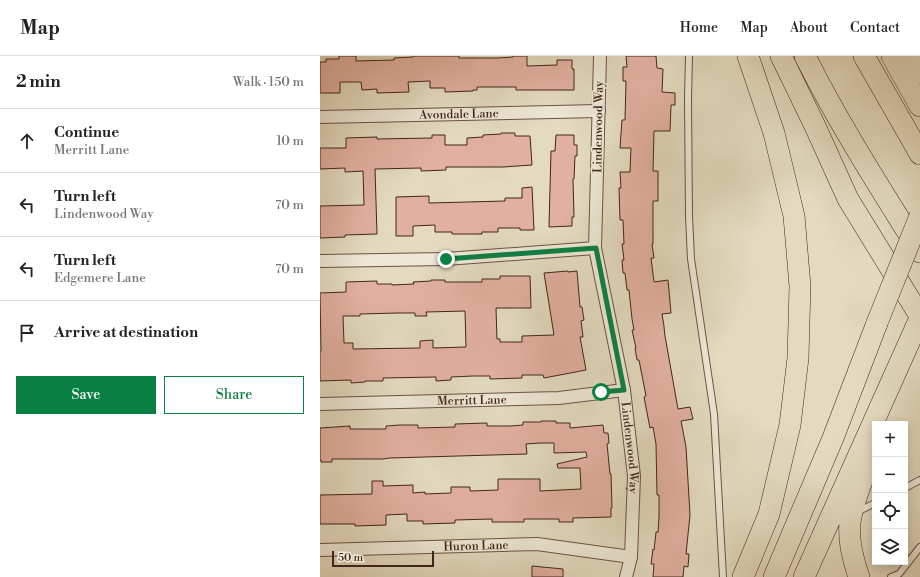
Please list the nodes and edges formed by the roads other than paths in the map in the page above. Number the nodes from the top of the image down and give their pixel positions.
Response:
1 (600, 56) edge
2 (689, 56) edge
3 (748, 56) edge
4 (781, 56) edge
5 (805, 56) edge
6 (864, 56) edge
7 (892, 56) edge
8 (910, 56) edge
9 (920, 73) edge
10 (920, 106) edge
11 (598, 112) junction
12 (320, 117) edge
13 (920, 154) edge
14 (920, 216) edge
15 (596, 248) junction
16 (920, 252) edge
17 (320, 261) edge
18 (918, 321) edge
19 (624, 390) junction
20 (320, 404) edge
21 (883, 421) edge
22 (872, 454) edge
23 (920, 480) edge
24 (908, 486) edge
25 (872, 505) edge
26 (852, 515) junction
27 (920, 547) edge
28 (320, 550) edge
29 (631, 557) junction
30 (626, 577) edge
31 (723, 577) edge
32 (743, 577) edge
33 (774, 577) edge
34 (804, 577) edge
35 (860, 577) edge
36 (891, 577) edge

1 - 11 street, Lindenwood Way
2 - 31 lane
3 - 32 highway
4 - 18 highway
5 - 16 highway
6 - 13 highway
7 - 10 highway
8 - 9 highway
11 - 12 street, Avondale Lane
11 - 15 street, Lindenwood Way
14 - 33 highway, bridge
15 - 17 street
15 - 19 street, Lindenwood Way
18 - 21 highway
18 - 34 highway
19 - 20 street, Merritt Lane
19 - 29 street, Lindenwood Way
22 - 26 highway
23 - 24 lane
25 - 26 lane
26 - 35 highway
27 - 36 lane
28 - 29 street, Huron Lane
29 - 30 street, Lindenwood Way

